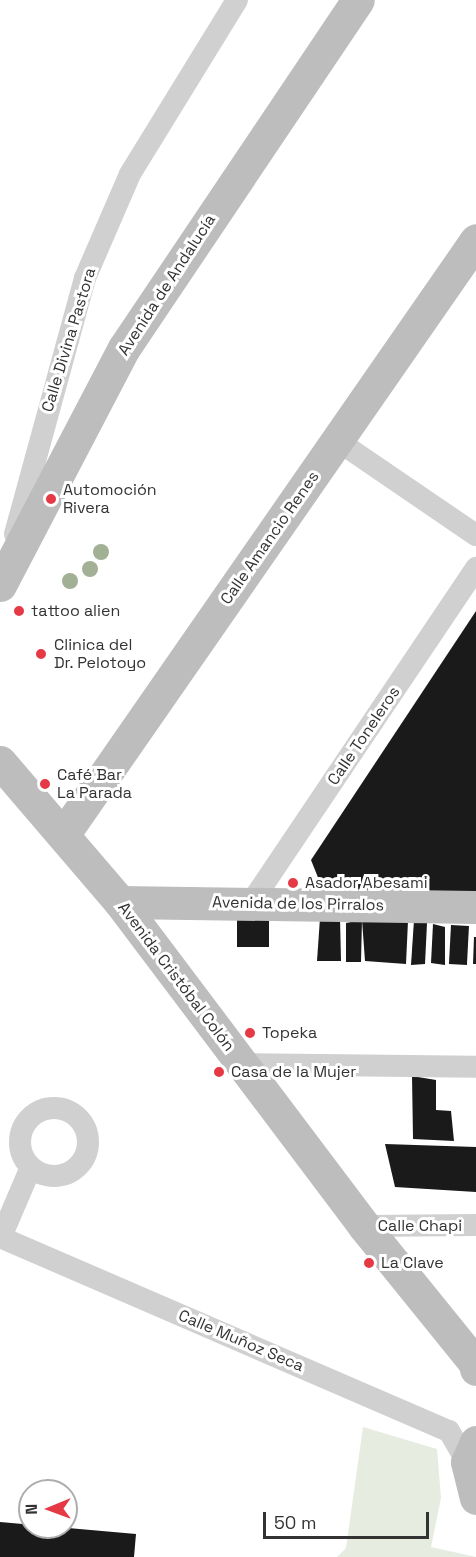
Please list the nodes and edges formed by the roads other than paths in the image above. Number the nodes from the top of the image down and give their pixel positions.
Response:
1 (237, 0) edge
2 (358, 0) edge
3 (476, 240) edge
4 (338, 441) junction
5 (476, 535) edge
6 (476, 568) edge
7 (3, 577) edge
8 (0, 762) edge
9 (63, 835) junction
10 (120, 902) junction
11 (251, 903) junction
12 (476, 907) edge
13 (242, 1064) junction
14 (476, 1067) edge
15 (31, 1167) dead end
16 (476, 1225) edge
17 (364, 1226) junction
18 (0, 1237) edge
19 (476, 1369) edge
20 (471, 1452) edge
21 (476, 1498) edge

1 - 7 street, Calle Divina Pastora
2 - 7 main road, Avenida de Andalucía
3 - 4 main road, Calle Amancio Renes
4 - 5 street
4 - 9 main road, Calle Amancio Renes
6 - 11 street, Calle Toneleros
8 - 9 main road, Avenida Cristóbal Colón
9 - 10 main road, Avenida Cristóbal Colón
10 - 11 main road, Avenida de los Pirralos
10 - 13 main road, Avenida Cristóbal Colón
11 - 12 main road, Avenida de los Pirralos
13 - 14 street
13 - 17 main road, Avenida Cristóbal Colón
15 - 18 street
16 - 17 street, Calle Chapi
17 - 19 main road, Avenida Cristóbal Colón
18 - 20 street, Calle Muñoz Seca
20 - 21 main road

